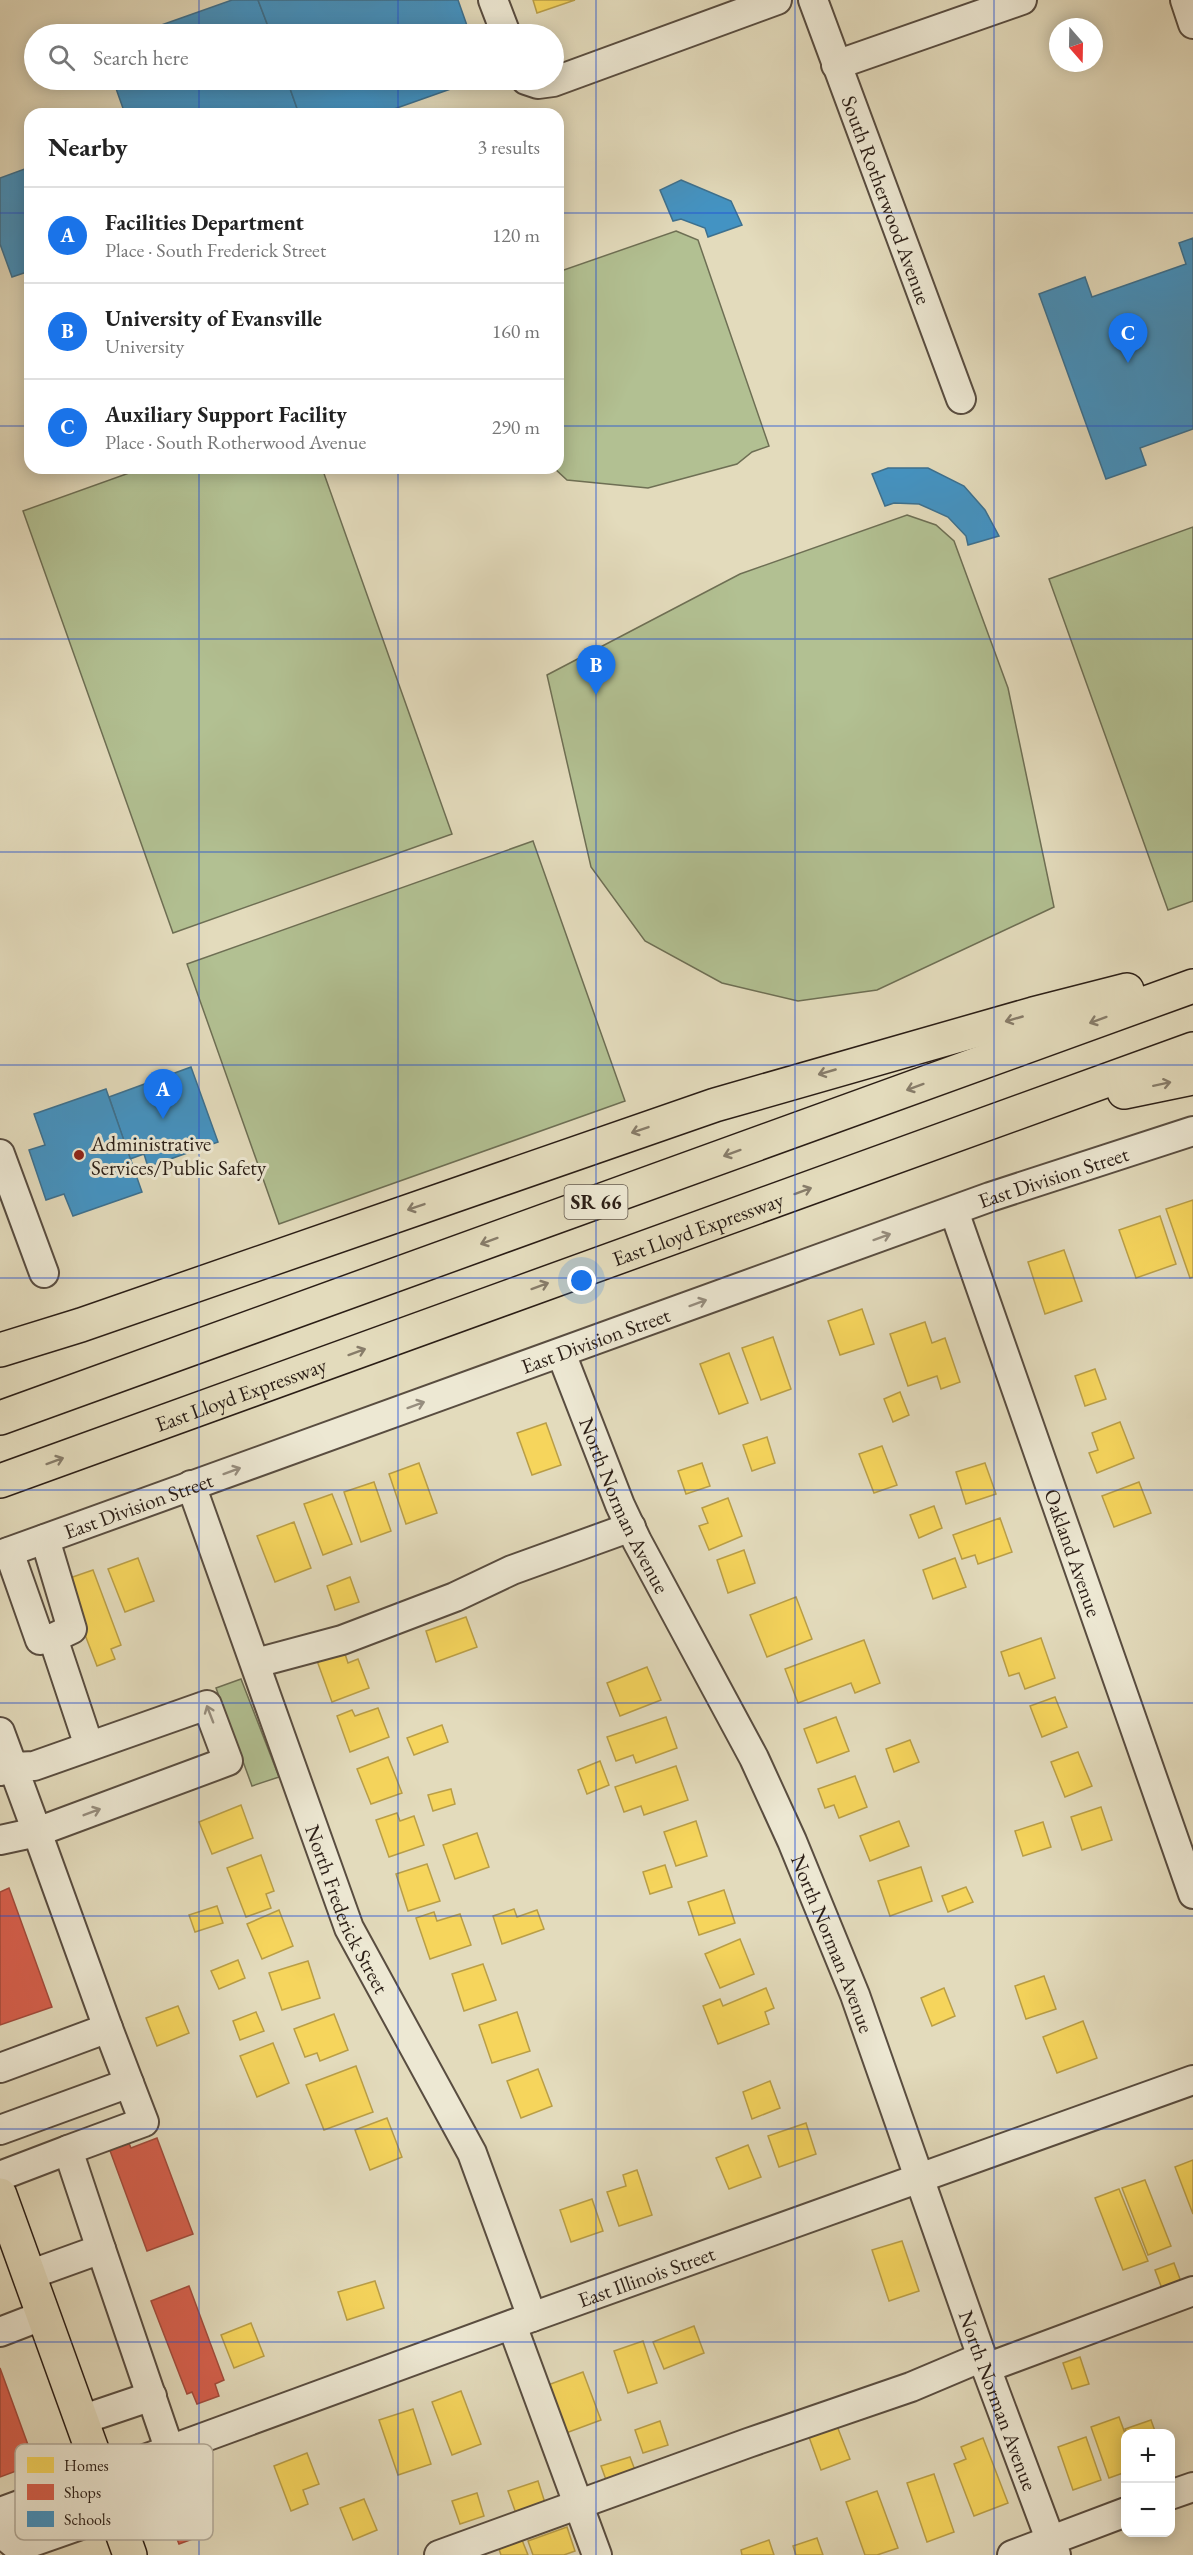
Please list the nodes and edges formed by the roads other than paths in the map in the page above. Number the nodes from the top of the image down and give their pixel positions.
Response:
1 (493, 0) edge
2 (777, 0) edge
3 (813, 0) edge
4 (1022, 0) edge
5 (1185, 0) edge
6 (966, 9) edge
7 (502, 24) edge
8 (1193, 24) edge
9 (836, 65) junction
10 (564, 78) edge
11 (961, 399) dead end
12 (1193, 974) edge
13 (1193, 986) edge
14 (1193, 1049) edge
15 (1193, 1078) edge
16 (1002, 1118) junction
17 (1193, 1131) edge
18 (0, 1155) edge
19 (954, 1211) junction
20 (44, 1273) dead end
21 (0, 1350) edge
22 (561, 1353) junction
23 (0, 1418) edge
24 (0, 1481) edge
25 (191, 1485) junction
26 (631, 1527) junction
27 (45, 1539) junction
28 (4, 1554) edge
29 (52, 1638) junction
30 (256, 1664) junction
31 (0, 1732) edge
32 (89, 1746) junction
33 (7, 1769) edge
34 (37, 1832) junction
35 (0, 1840) edge
36 (1193, 1894) edge
37 (108, 2028) junction
38 (0, 2067) edge
39 (1193, 2080) edge
40 (129, 2082) junction
41 (0, 2130) edge
42 (68, 2150) junction
43 (0, 2176) edge
44 (919, 2179) junction
45 (0, 2194) edge
46 (101, 2249) junction
47 (29, 2275) junction
48 (1193, 2291) edge
49 (44, 2315) junction
50 (522, 2321) junction
51 (0, 2332) edge
52 (984, 2363) junction
53 (152, 2396) junction
54 (81, 2420) junction
55 (90, 2444) edge
56 (168, 2444) edge
57 (189, 2444) edge
58 (1193, 2487) edge
59 (1175, 2493) edge
60 (579, 2504) junction
61 (15, 2507) edge
62 (1121, 2514) edge
63 (0, 2531) edge
64 (38, 2540) edge
65 (125, 2540) edge
66 (1053, 2548) edge
67 (130, 2555) edge
68 (439, 2555) edge
69 (597, 2555) edge
70 (1012, 2555) edge

1 - 7 street
2 - 10 street
3 - 9 street, South Rotherwood Avenue
4 - 6 street
5 - 8 street
6 - 9 street
9 - 11 street, South Rotherwood Avenue
12 -> 21 main road
13 -> 23 main road, SR 66
14 - 16 main road, East Lloyd Expressway
16 -> 15 main road
24 -> 16 main road, East Lloyd Expressway
17 - 19 street, East Division Street
18 - 20 street
22 -> 19 street, East Division Street
19 - 36 street, Oakland Avenue
25 -> 22 street, East Division Street
22 - 26 street, North Norman Avenue
25 - 27 street, East Division Street
25 - 30 street, North Frederick Street
26 - 30 street
26 - 44 street, North Norman Avenue
27 - 28 street, East Division Street
27 - 29 street
28 - 29 street
29 - 32 street
30 - 50 street, North Frederick Street
31 - 33 street
32 - 33 street
34 -> 32 street
33 - 34 street
34 - 35 street
34 - 37 street
37 - 38 street
37 - 40 street
39 - 44 street, East Illinois Street
40 - 41 street
40 - 42 street
42 - 43 street
42 - 46 street
44 - 50 street, East Illinois Street
44 - 52 street, North Norman Avenue
45 - 47 main road
46 - 47 street
46 - 53 street
47 - 49 main road
48 - 52 street
49 - 51 street
49 - 54 main road
50 - 57 street, East Illinois Street
50 - 60 street, North Frederick Street
52 - 60 street
52 - 66 street, North Norman Avenue
53 - 54 street
53 - 56 street
54 - 55 main road
58 - 59 street
60 - 68 street
60 - 69 street, North Frederick Street
61 - 63 street, East Illinois Street
62 - 66 street
63 - 64 street
65 - 67 main road
66 - 70 street

